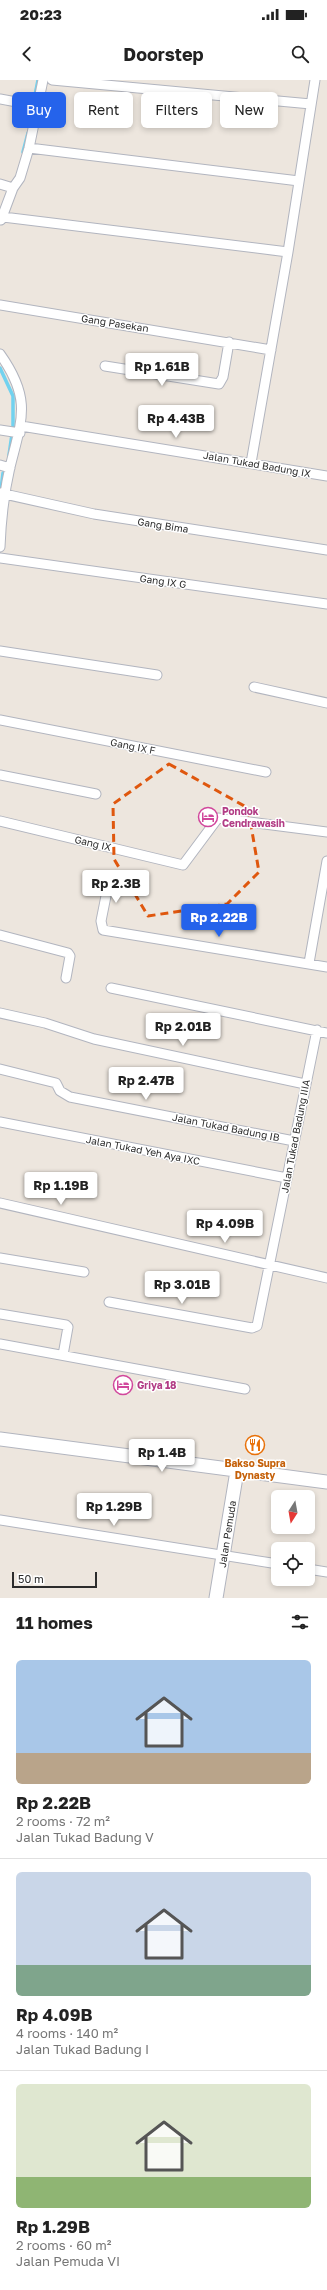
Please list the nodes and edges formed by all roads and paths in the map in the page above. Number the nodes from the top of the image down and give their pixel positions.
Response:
1 (43, 80) edge
2 (52, 80) edge
3 (315, 80) edge
4 (41, 92) edge
5 (0, 99) edge
6 (12, 101) edge
7 (311, 104) junction
8 (33, 128) edge
9 (29, 148) junction
10 (299, 181) junction
11 (0, 184) edge
12 (13, 188) junction
13 (2, 219) edge
14 (288, 252) junction
15 (0, 305) edge
16 (229, 342) junction
17 (271, 350) junction
18 (0, 354) edge
19 (106, 366) dead end
20 (21, 429) junction
21 (0, 430) edge
22 (251, 463) junction
23 (0, 465) edge
24 (10, 468) junction
25 (327, 476) edge
26 (2, 494) edge
27 (0, 544) edge
28 (0, 547) edge
29 (327, 550) edge
30 (0, 558) edge
31 (327, 604) edge
32 (0, 651) edge
33 (157, 675) dead end
34 (254, 688) dead end
35 (327, 703) edge
36 (0, 720) edge
37 (266, 772) dead end
38 (0, 775) edge
39 (96, 794) dead end
40 (0, 821) edge
41 (327, 832) edge
42 (327, 861) edge
43 (109, 881) dead end
44 (0, 935) edge
45 (309, 963) junction
46 (327, 967) edge
47 (66, 978) dead end
48 (110, 988) dead end
49 (0, 1013) edge
50 (317, 1030) junction
51 (327, 1033) edge
52 (0, 1069) edge
53 (305, 1084) junction
54 (0, 1122) edge
55 (294, 1141) junction
56 (287, 1178) junction
57 (0, 1203) edge
58 (0, 1258) edge
59 (269, 1265) junction
60 (84, 1272) dead end
61 (327, 1278) edge
62 (109, 1302) dead end
63 (0, 1314) edge
64 (0, 1344) edge
65 (63, 1355) junction
66 (245, 1389) dead end
67 (0, 1438) edge
68 (237, 1471) junction
69 (327, 1482) edge
70 (0, 1520) edge
71 (224, 1555) junction
72 (271, 1563) edge
73 (315, 1570) edge
74 (327, 1572) edge
75 (216, 1598) edge

1 - 4 street
2 - 7 street
3 - 7 street
5 - 6 street
7 - 10 street
8 - 9 street
9 - 10 street
9 - 12 street
10 - 14 street
11 - 12 street
12 - 13 street
13 - 14 street
14 - 17 street
15 - 16 street, Gang Pasekan
16 - 17 street, Gang Pasekan
16 - 19 street
17 - 22 street
18 - 20 street
20 - 21 street, Jalan Tukad Badung IX
20 - 22 street, Jalan Tukad Badung IX
20 - 24 street
22 - 25 street, Jalan Tukad Badung IX
23 - 24 street
24 - 26 street
26 - 27 street
26 - 29 street, Gang Bima
27 - 28 street
30 - 31 street, Gang IX G
32 - 33 street
34 - 35 street
36 - 37 street, Gang IX F
38 - 39 street
40 - 41 street, Gang IX
42 - 45 street
43 - 45 street
44 - 47 street
45 - 46 street
48 - 50 street
49 - 53 street
50 - 51 street
50 - 53 street, Jalan Tukad Badung IIIA
52 - 55 street, Jalan Tukad Badung IB
53 - 55 street, Jalan Tukad Badung IIIA
54 - 56 street, Jalan Tukad Yeh Aya IXC
55 - 56 street, Jalan Tukad Badung IIIA
56 - 59 street, Jalan Tukad Badung IIIA
57 - 59 street
58 - 60 street
59 - 61 street
59 - 62 street, Jalan Tukad Badung IIIA
63 - 65 street
64 - 65 street
65 - 66 street
67 - 68 street
68 - 69 street
68 - 71 street, Jalan Pemuda
70 - 71 street
71 - 72 street
71 - 75 street, Jalan Pemuda
73 - 74 street

